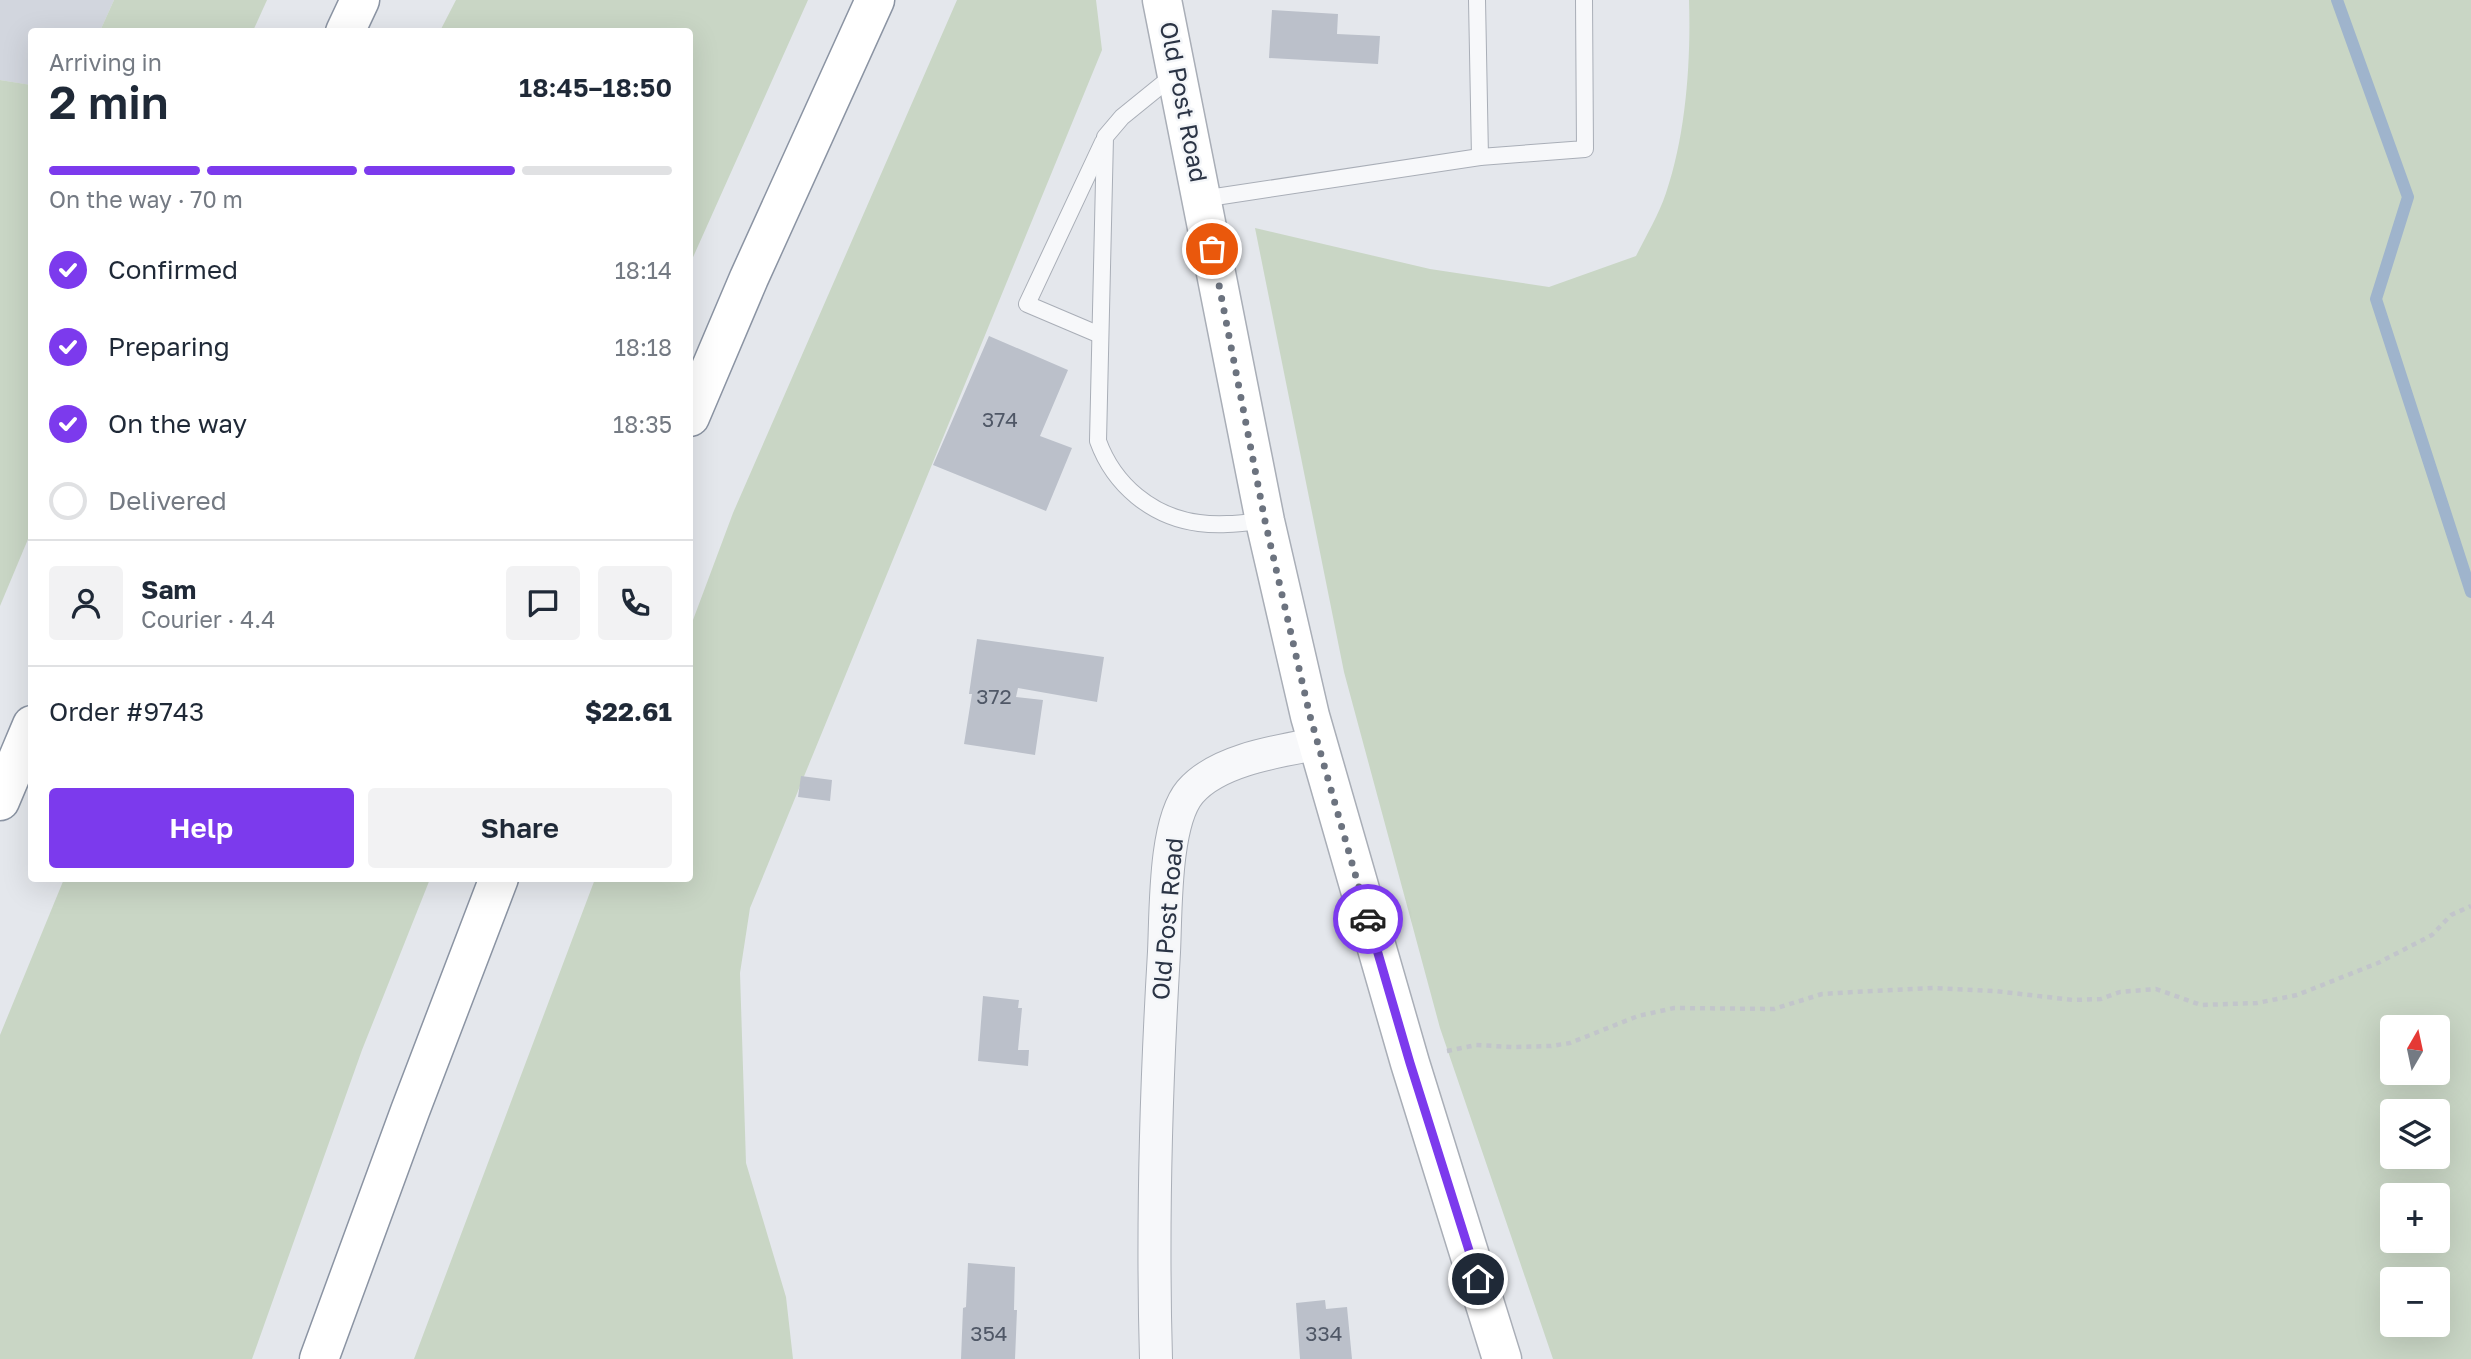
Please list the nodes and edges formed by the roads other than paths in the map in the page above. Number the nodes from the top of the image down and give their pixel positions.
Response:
1 (360, 0) edge
2 (875, 0) edge
3 (1162, 0) edge
4 (1477, 0) edge
5 (1584, 0) edge
6 (347, 28) edge
7 (1177, 73) junction
8 (1105, 137) junction
9 (1480, 157) junction
10 (1202, 199) junction
11 (1100, 335) junction
12 (693, 410) edge
13 (1265, 521) junction
14 (28, 734) edge
15 (1317, 744) junction
16 (0, 801) edge
17 (497, 882) edge
18 (319, 1359) edge
19 (1156, 1359) edge
20 (1502, 1359) edge

1 - 6 main road
2 - 12 main road
3 - 7 main road, Old Post Road
4 - 9 lane
5 - 9 lane
7 - 8 lane
7 - 10 main road, Old Post Road
8 - 11 lane
8 - 11 lane
9 - 10 lane
10 - 13 main road, Old Post Road
11 - 13 lane
13 - 15 main road, Old Post Road
14 - 16 main road
15 - 19 street, Old Post Road
15 - 20 main road
17 - 18 main road

